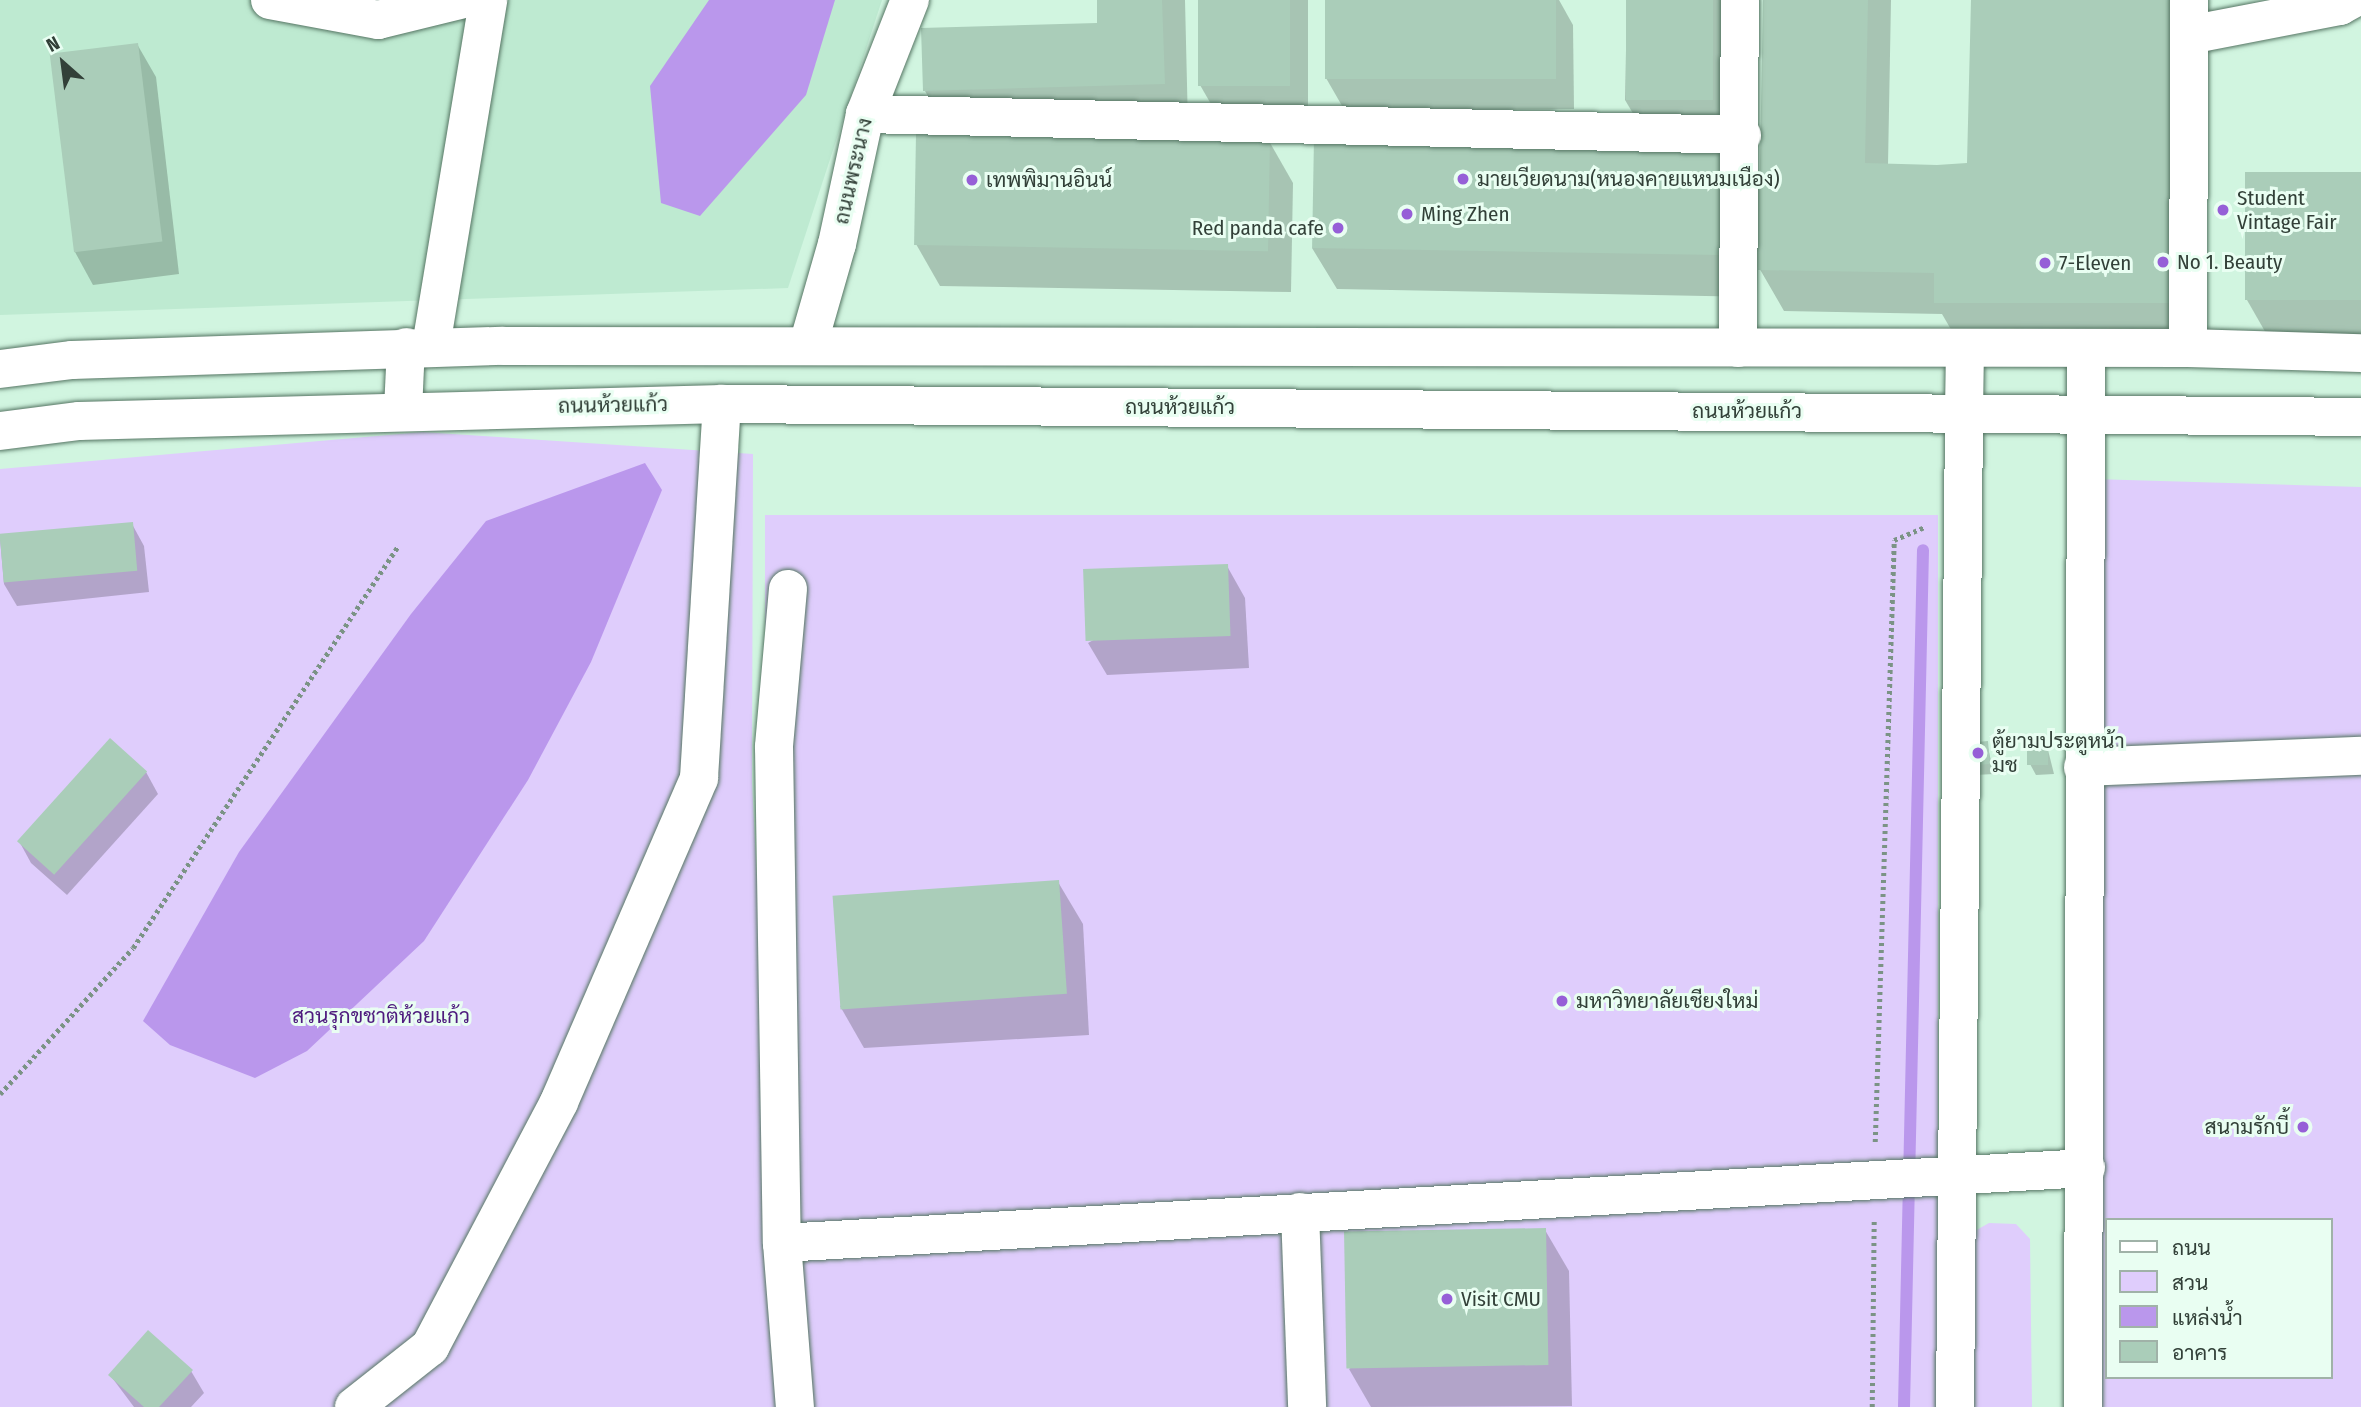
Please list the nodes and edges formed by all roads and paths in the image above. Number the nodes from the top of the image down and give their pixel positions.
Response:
1 (270, 0) edge
2 (460, 0) edge
3 (488, 0) edge
4 (911, 0) edge
5 (1740, 0) edge
6 (2351, 0) edge
7 (2189, 18) edge
8 (865, 114) junction
9 (1742, 135) junction
10 (808, 345) junction
11 (419, 347) junction
12 (1738, 348) junction
13 (1965, 348) junction
14 (2188, 348) junction
15 (2086, 349) junction
16 (2361, 353) edge
17 (0, 369) edge
18 (722, 404) junction
19 (403, 410) junction
20 (1964, 412) junction
21 (2086, 414) junction
22 (2361, 417) edge
23 (0, 431) edge
24 (1965, 511) junction
25 (398, 546) dead end
26 (788, 589) dead end
27 (2361, 756) edge
28 (2083, 767) junction
29 (0, 1094) edge
30 (2086, 1168) junction
31 (1913, 1175) junction
32 (1300, 1212) junction
33 (782, 1243) junction
34 (354, 1407) edge
35 (795, 1407) edge
36 (1307, 1407) edge
37 (1872, 1407) edge
38 (1955, 1407) edge
39 (2083, 1407) edge

1 - 2 main road
3 - 11 main road
4 - 8 main road, ถนนพระนาง
5 - 9 main road
6 - 7 main road
7 - 14 main road
8 - 9 main road
8 - 10 main road, ถนนพระนาง
9 - 12 main road
10 - 11 main road
10 - 12 main road
11 - 17 main road
11 - 19 main road
12 - 13 main road
13 - 15 main road
13 - 20 main road
14 - 15 main road
14 - 16 main road
15 - 21 main road
18 - 19 main road, ถนนห้วยแก้ว
18 - 20 main road, ถนนห้วยแก้ว
18 - 34 main road
19 - 23 main road, ถนนห้วยแก้ว
20 - 21 main road, ถนนห้วยแก้ว
20 - 24 main road
21 - 22 main road, ถนนห้วยแก้ว
21 - 28 main road
24 - 31 main road
24 - 31 path
25 - 29 path
26 - 33 main road
27 - 28 main road
28 - 30 main road
30 - 31 main road
30 - 39 main road
31 - 32 main road
31 - 37 path
31 - 38 main road
32 - 33 main road
32 - 36 main road
33 - 35 main road

